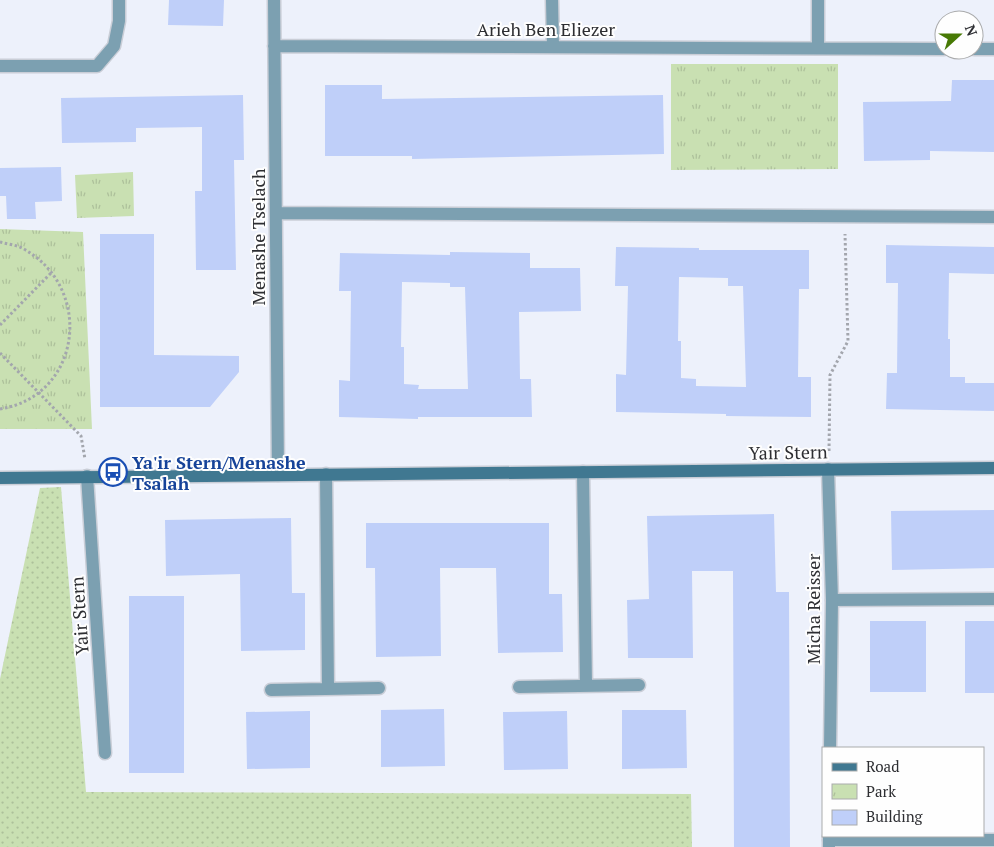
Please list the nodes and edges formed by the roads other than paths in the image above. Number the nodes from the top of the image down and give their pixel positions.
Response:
1 (118, 0) edge
2 (274, 0) edge
3 (552, 0) edge
4 (818, 0) edge
5 (274, 46) junction
6 (552, 47) junction
7 (818, 48) junction
8 (934, 49) edge
9 (0, 66) edge
10 (276, 213) junction
11 (994, 217) edge
12 (994, 468) edge
13 (828, 469) junction
14 (583, 472) junction
15 (326, 474) junction
16 (278, 475) junction
17 (87, 476) junction
18 (1, 477) edge
19 (994, 599) edge
20 (832, 600) junction
21 (519, 686) dead end
22 (586, 686) junction
23 (640, 686) dead end
24 (379, 688) dead end
25 (328, 689) junction
26 (271, 690) dead end
27 (830, 747) edge
28 (105, 753) dead end
29 (994, 840) edge
30 (829, 841) edge

1 - 9 street
2 - 5 street, Menashe Tselach
3 - 6 street
4 - 7 street
5 - 6 street, Arieh Ben Eliezer
5 - 10 street, Menashe Tselach
6 - 7 street, Arieh Ben Eliezer
7 - 8 street, Arieh Ben Eliezer
10 - 11 street
10 - 16 street, Menashe Tselach
12 - 13 street, Yair Stern
13 - 14 street, Yair Stern
13 - 20 street, Micha Reisser
14 - 15 street, Yair Stern
14 - 22 street
15 - 16 street, Yair Stern
15 - 25 street
16 - 17 street, Yair Stern
17 - 18 street, Yair Stern
17 - 28 street, Yair Stern
19 - 20 street
20 - 27 street, Micha Reisser
21 - 22 street
22 - 23 street
24 - 25 street
25 - 26 street
29 - 30 street

